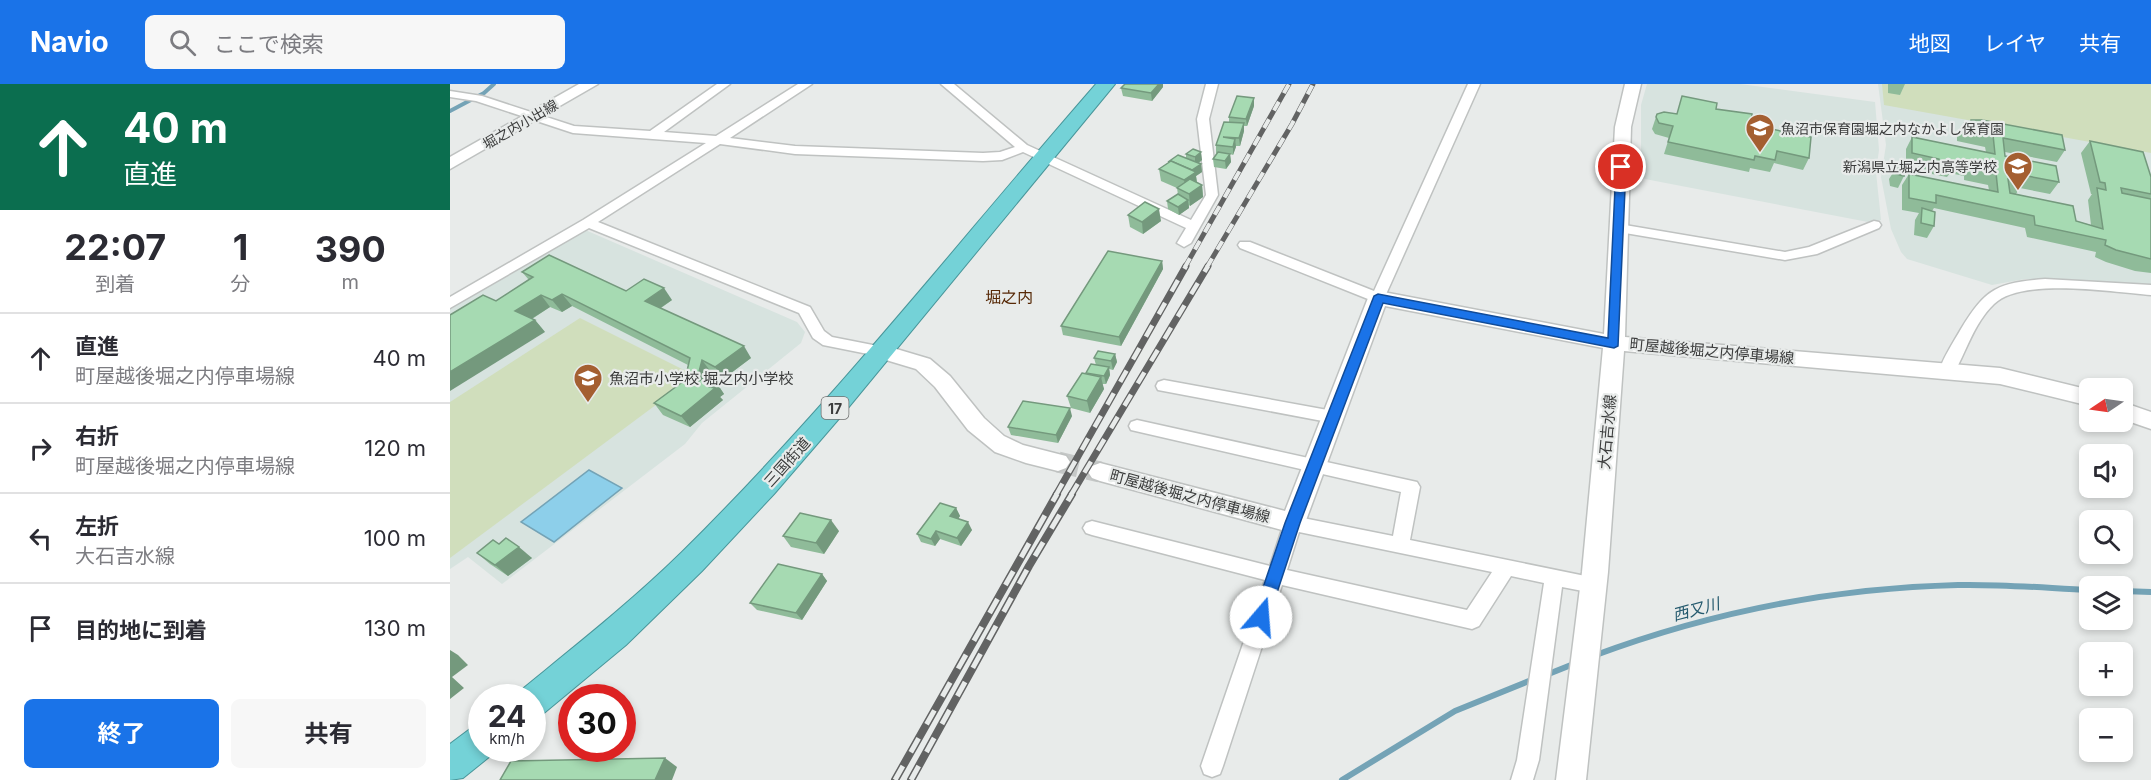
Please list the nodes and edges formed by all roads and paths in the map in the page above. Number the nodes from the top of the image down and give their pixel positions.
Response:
1 (590, 84) edge
2 (724, 84) edge
3 (806, 84) edge
4 (947, 84) edge
5 (1106, 84) edge
6 (1212, 84) edge
7 (1474, 84) edge
8 (1633, 84) edge
9 (450, 93) edge
10 (534, 117) junction
11 (653, 135) junction
12 (719, 140) junction
13 (1033, 152) junction
14 (450, 164) edge
15 (588, 224) junction
16 (1874, 225) dead end
17 (1194, 226) junction
18 (1618, 228) junction
19 (1184, 243) dead end
20 (1245, 245) dead end
21 (2151, 290) edge
22 (1378, 298) junction
23 (450, 303) edge
24 (1614, 343) junction
25 (883, 352) junction
26 (1947, 370) junction
27 (1164, 386) dead end
28 (2079, 395) edge
29 (2133, 414) edge
30 (1333, 417) junction
31 (2151, 421) edge
32 (1137, 426) dead end
33 (1058, 462) tunnel mouth
34 (1314, 466) junction
35 (1100, 472) tunnel mouth
36 (1293, 523) junction
37 (1092, 528) dead end
38 (1400, 545) junction
39 (1506, 567) junction
40 (1275, 575) junction
41 (1554, 577) junction
42 (1593, 585) junction
43 (546, 692) edge
44 (468, 752) edge
45 (450, 766) edge
46 (1212, 766) dead end
47 (1525, 770) edge
48 (1571, 780) edge

1 - 10 main road, 堀之内小出線
2 - 11 street
3 - 12 street
4 - 13 street
5 - 13 highway, 三国街道 / 17
6 - 17 street
7 - 22 street
8 - 18 main road, 大石吉水線
9 - 10 street
10 - 11 street
10 - 14 main road, 堀之内小出線
11 - 12 street
12 - 13 street
12 - 15 street
13 - 17 street
13 - 25 highway, 三国街道 / 17
15 - 23 street
15 - 25 street
16 - 18 street
17 - 19 street
18 - 24 main road, 大石吉水線
20 - 22 street
21 - 26 street
22 - 24 main road, 町屋越後堀之内停車場線
22 - 30 main road
24 - 26 main road, 町屋越後堀之内停車場線
24 - 42 main road, 大石吉水線
25 - 33 main road
25 - 43 highway, 三国街道 / 17
26 - 28 main road, 町屋越後堀之内停車場線
27 - 30 street
29 - 31 main road
30 - 34 main road
32 - 34 street
34 - 36 main road
34 - 38 street
35 - 36 main road, 町屋越後堀之内停車場線
36 - 38 street
36 - 40 street
37 - 40 street
38 - 39 street
39 - 40 street
39 - 41 street
40 - 46 street
41 - 42 street
41 - 47 street
42 - 48 main road, 大石吉水線
44 - 45 highway

